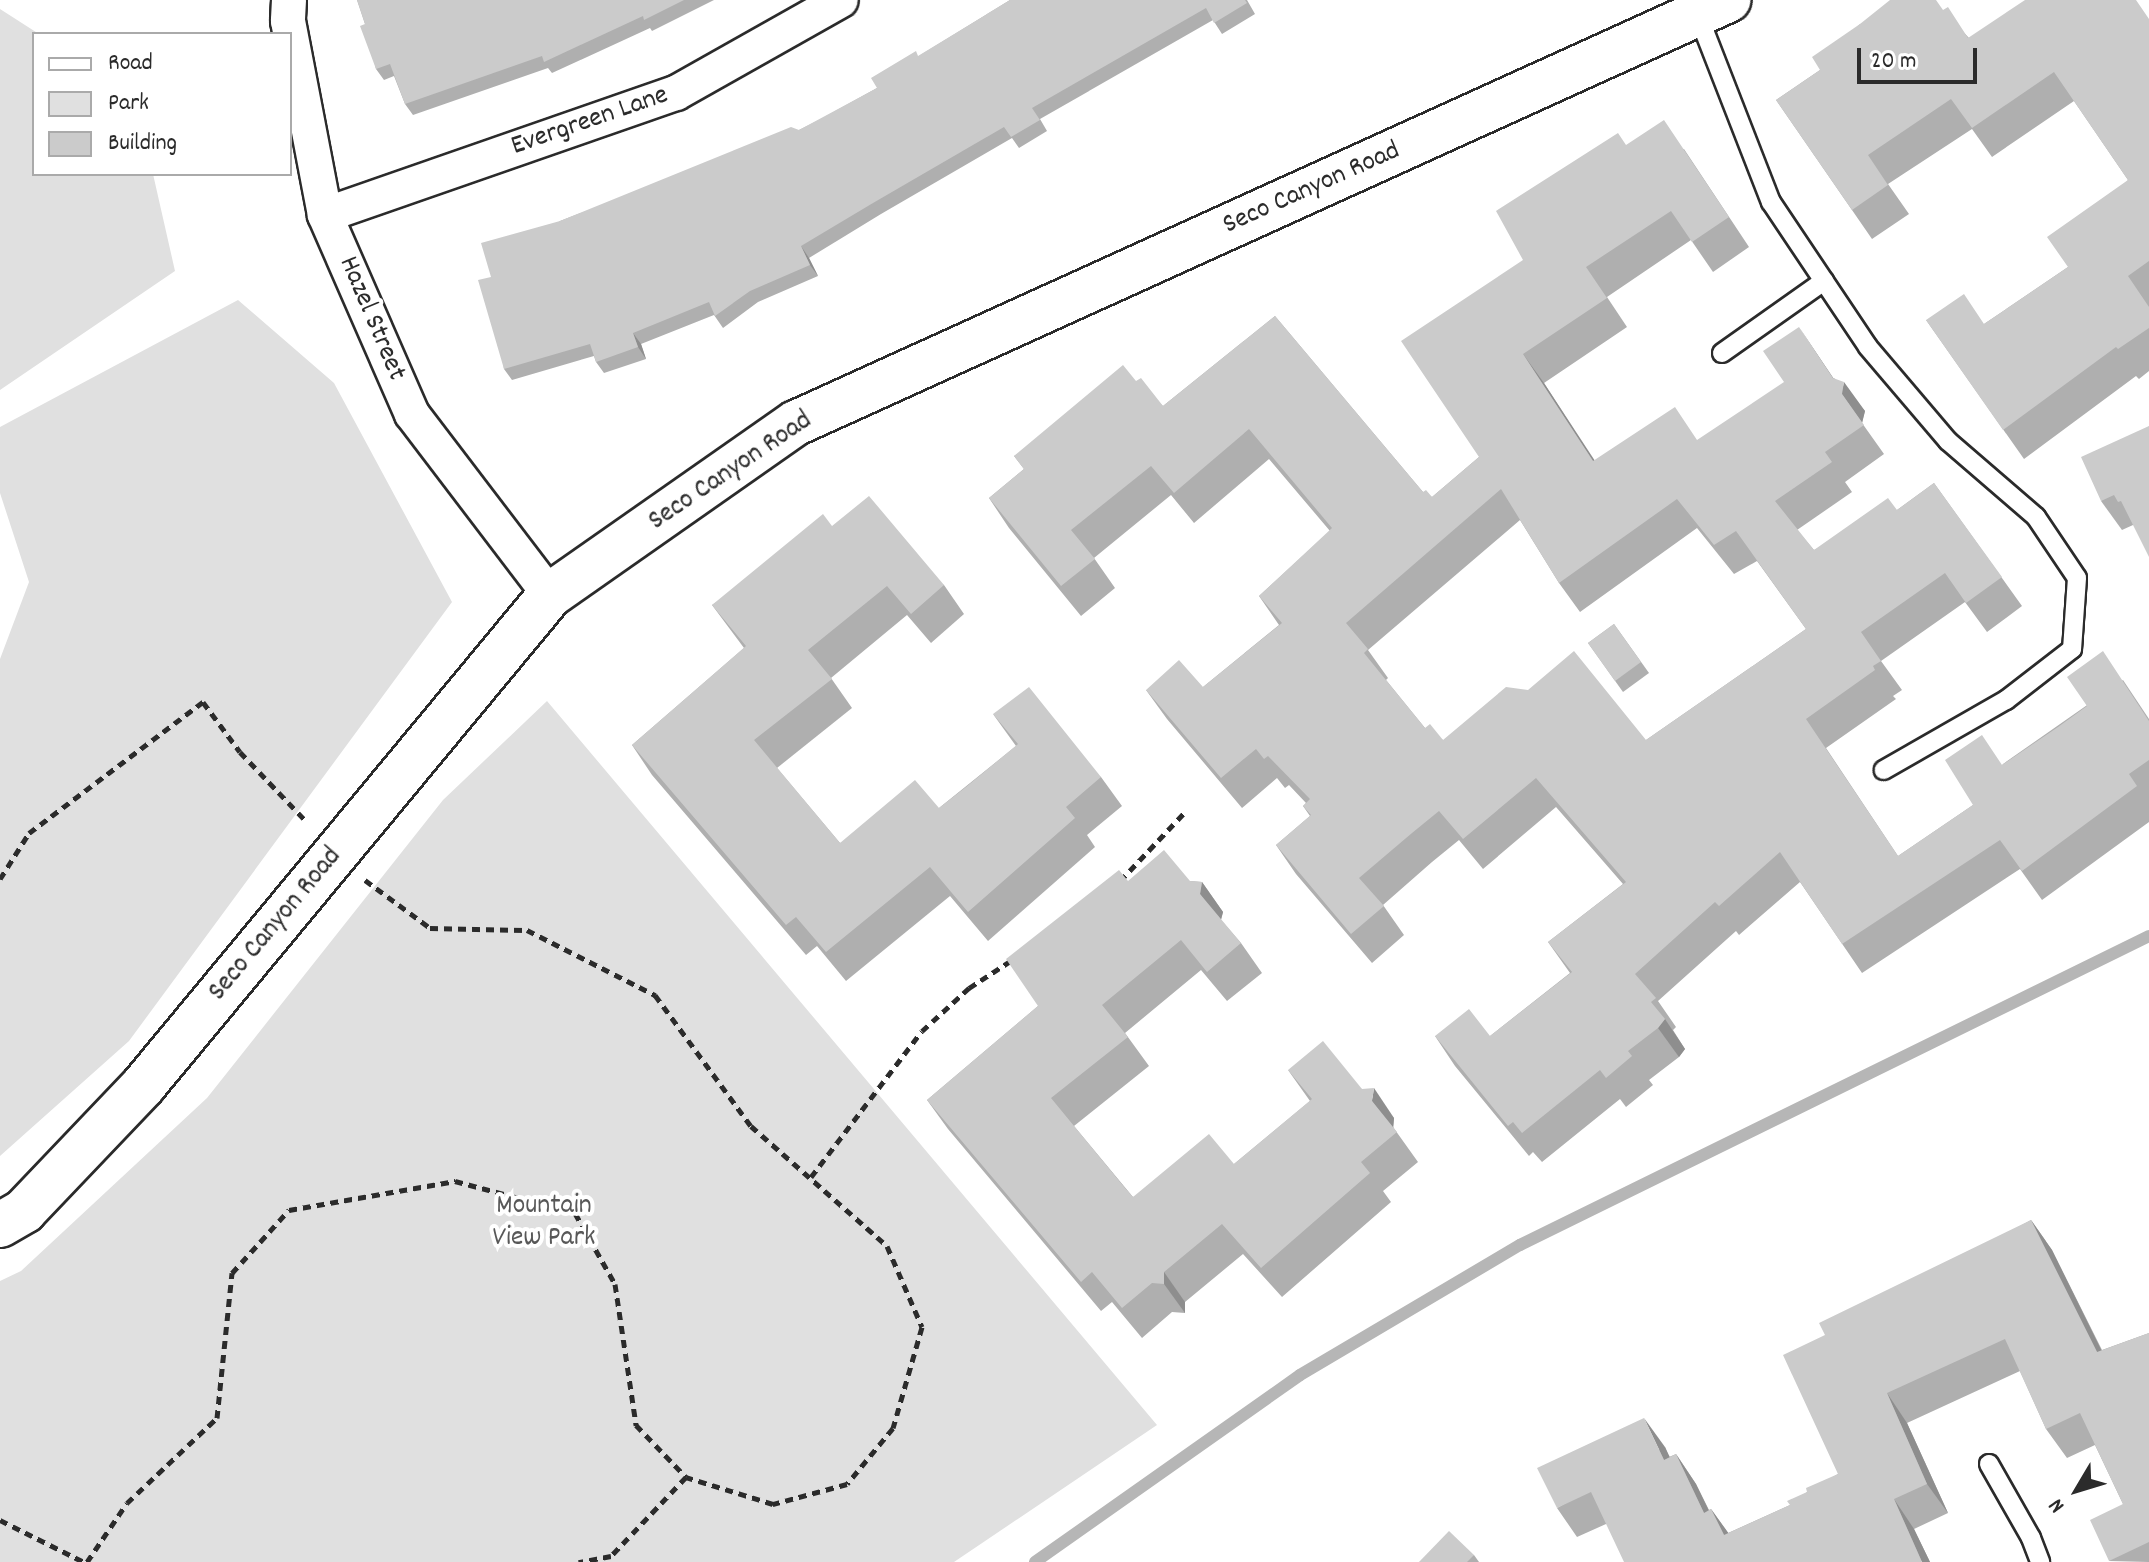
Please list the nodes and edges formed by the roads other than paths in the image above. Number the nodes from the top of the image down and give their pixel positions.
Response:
1 (289, 0) edge
2 (841, 0) edge
3 (1713, 8) edge
4 (290, 32) edge
5 (292, 42) edge
6 (325, 215) junction
7 (1824, 281) junction
8 (1722, 353) dead end
9 (550, 595) junction
10 (1884, 770) dead end
11 (0, 1225) edge
12 (1989, 1464) dead end
13 (2040, 1562) edge

1 - 4 street, Hazel Street
2 - 6 street, Evergreen Lane
3 - 7 lane
3 - 9 street, Seco Canyon Road
5 - 6 street, Hazel Street
6 - 9 street, Hazel Street
7 - 8 lane
7 - 10 lane
9 - 11 street, Seco Canyon Road
12 - 13 lane

